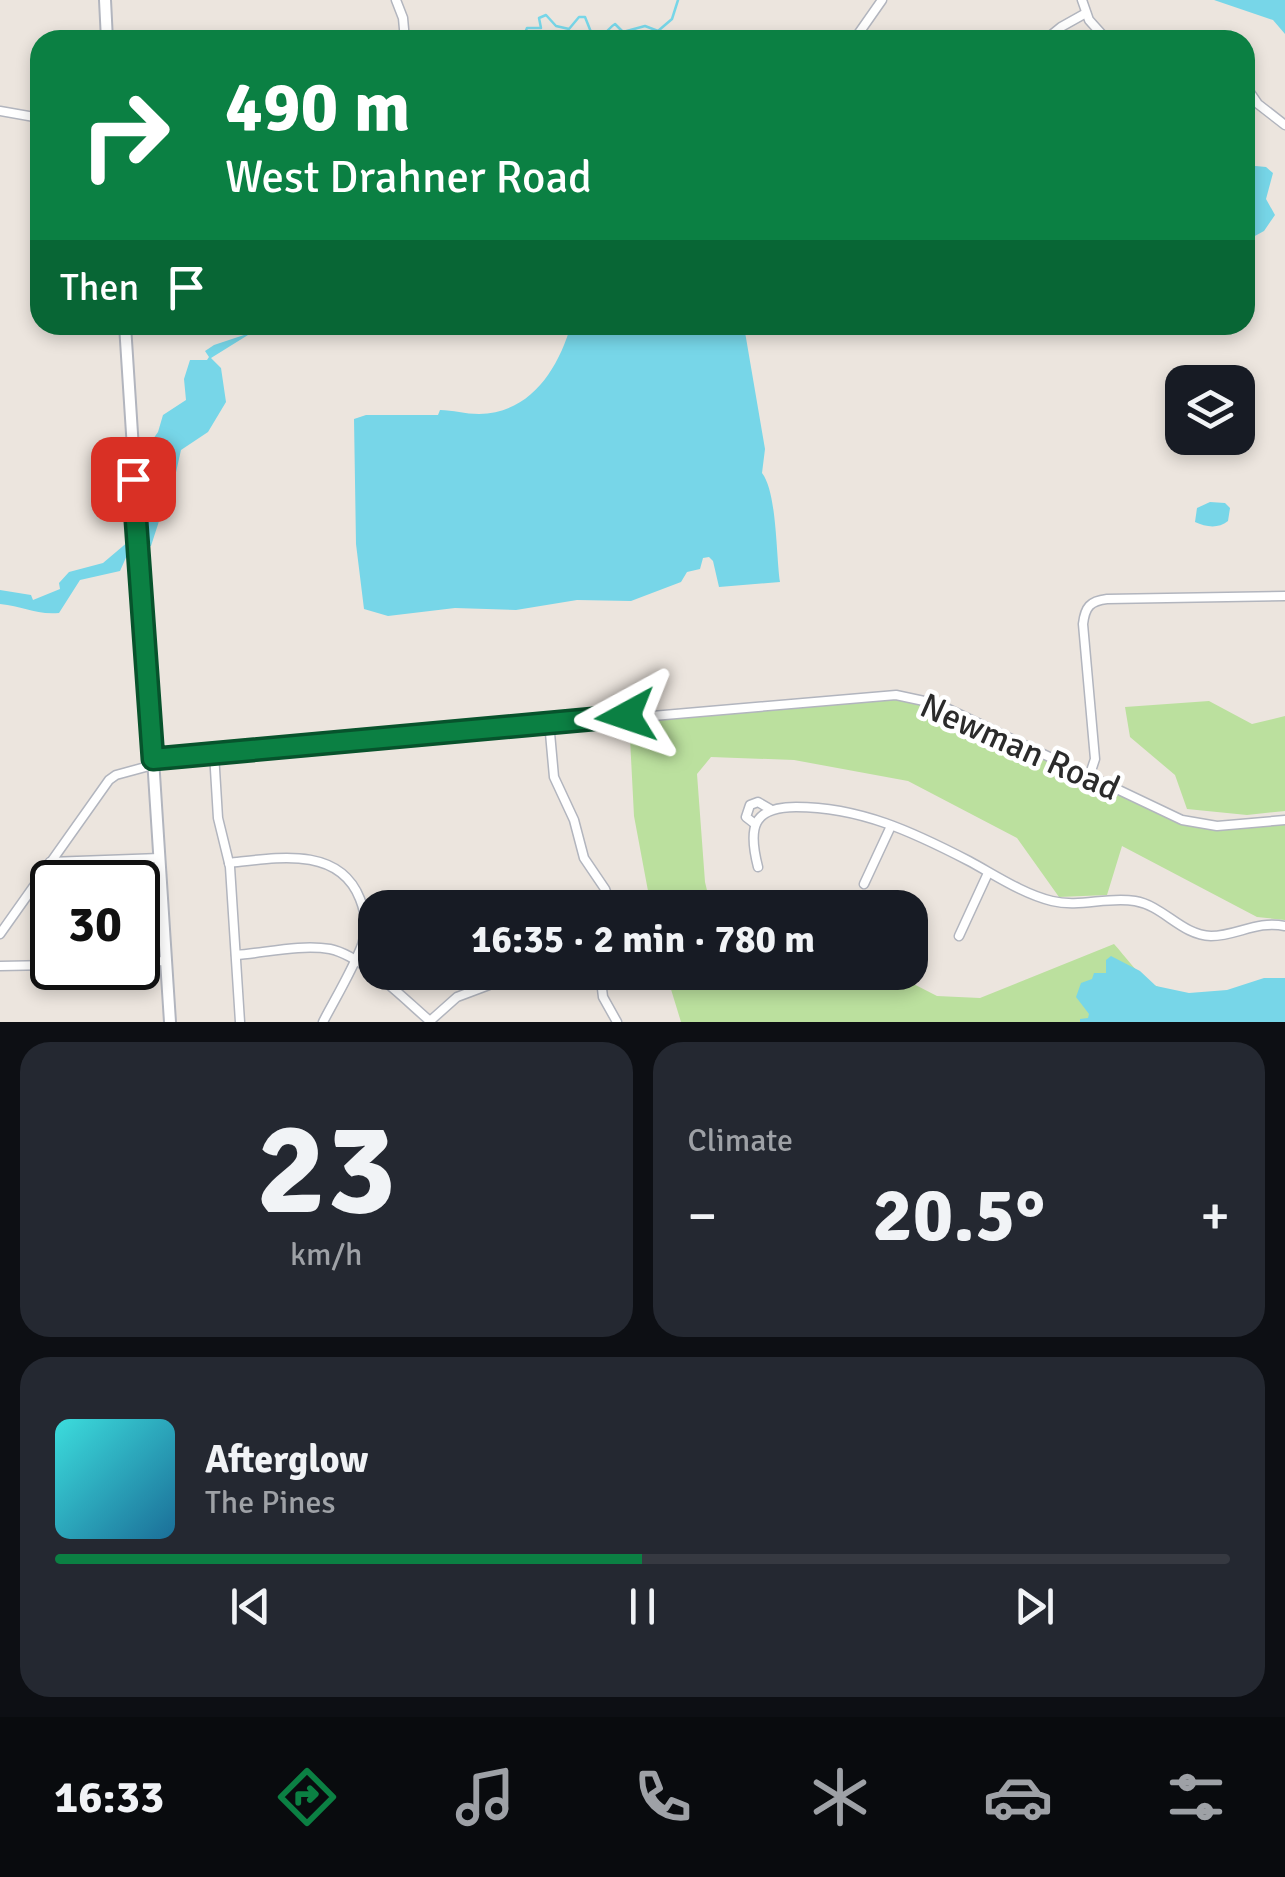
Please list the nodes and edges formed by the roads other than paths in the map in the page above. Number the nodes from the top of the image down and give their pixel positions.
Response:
1 (105, 0) edge
2 (396, 0) edge
3 (882, 0) edge
4 (1082, 0) edge
5 (1086, 13) junction
6 (106, 30) edge
7 (404, 30) edge
8 (861, 30) edge
9 (1057, 30) edge
10 (1099, 30) edge
11 (1255, 100) edge
12 (0, 110) edge
13 (30, 116) edge
14 (1285, 125) edge
15 (126, 335) edge
16 (1285, 596) edge
17 (549, 722) junction
18 (214, 753) junction
19 (153, 762) junction
20 (1089, 778) junction
21 (770, 808) junction
22 (1285, 820) edge
23 (755, 824) junction
24 (891, 826) junction
25 (160, 858) junction
26 (51, 860) edge
27 (105, 860) edge
28 (230, 863) junction
29 (758, 867) dead end
30 (988, 873) junction
31 (864, 884) dead end
32 (605, 890) edge
33 (30, 891) edge
34 (1285, 926) edge
35 (0, 934) edge
36 (959, 936) dead end
37 (236, 955) junction
38 (355, 959) junction
39 (160, 960) edge
40 (166, 960) junction
41 (30, 965) edge
42 (0, 966) edge
43 (476, 990) edge
44 (602, 990) edge
45 (170, 1022) edge
46 (240, 1022) edge
47 (322, 1022) edge
48 (430, 1022) edge
49 (618, 1022) edge

1 - 6 street
2 - 7 street
3 - 8 street
4 - 5 street
5 - 9 street
5 - 10 street
11 - 14 street
12 - 13 street
15 - 19 street
16 - 20 street
17 - 18 street, Newman Road
17 - 20 street, Newman Road
17 - 32 street
18 - 19 street, Newman Road
18 - 28 street
19 - 25 street
19 - 26 street, Newman Road
20 - 22 street, Newman Road
21 - 23 street
21 - 23 street
21 - 24 street
23 - 29 street
24 - 30 street
24 - 31 street
25 - 27 street
25 - 40 street
28 - 37 street
28 - 38 street
30 - 34 street
30 - 36 street
33 - 35 street, Newman Road
37 - 38 street
37 - 46 street
38 - 47 street
38 - 48 street
39 - 40 street
40 - 45 street
41 - 42 street
43 - 48 street
44 - 49 street

